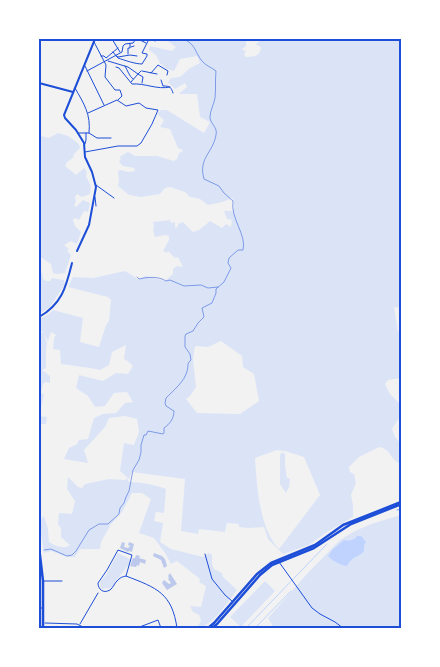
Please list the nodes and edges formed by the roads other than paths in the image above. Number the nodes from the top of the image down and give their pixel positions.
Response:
1 (112, 39) edge
2 (136, 39) edge
3 (150, 39) edge
4 (95, 40) edge
5 (155, 41) dead end
6 (147, 43) junction
7 (130, 44) junction
8 (134, 46) dead end
9 (118, 48) junction
10 (129, 48) junction
11 (122, 51) junction
12 (113, 52) junction
13 (128, 55) junction
14 (101, 56) junction
15 (116, 56) junction
16 (122, 56) junction
17 (137, 56) dead end
18 (107, 60) junction
19 (104, 62) junction
20 (142, 64) junction
21 (84, 65) junction
22 (124, 66) junction
23 (116, 67) dead end
24 (126, 69) junction
25 (141, 71) junction
26 (88, 72) junction
27 (122, 72) junction
28 (152, 73) junction
29 (138, 74) junction
30 (156, 74) dead end
31 (167, 75) dead end
32 (133, 79) junction
33 (162, 80) dead end
34 (39, 82) edge
35 (130, 83) junction
36 (142, 84) junction
37 (75, 87) junction
38 (170, 87) junction
39 (73, 92) junction
40 (173, 93) dead end
41 (118, 100) junction
42 (104, 106) junction
43 (88, 113) junction
44 (78, 133) junction
45 (88, 133) junction
46 (111, 138) dead end
47 (84, 145) junction
48 (84, 152) junction
49 (96, 185) junction
50 (94, 196) junction
51 (114, 198) dead end
52 (96, 206) dead end
53 (77, 251) dead end
54 (72, 263) dead end
55 (39, 317) edge
56 (401, 503) edge
57 (40, 549) edge
58 (205, 554) dead end
59 (278, 561) junction
60 (126, 576) junction
61 (43, 581) junction
62 (62, 582) dead end
63 (98, 593) dead end
64 (234, 602) junction
65 (39, 608) edge
66 (44, 608) junction
67 (44, 622) junction
68 (80, 625) junction
69 (44, 628) edge
70 (85, 628) edge
71 (137, 628) edge
72 (140, 628) edge
73 (161, 628) edge
74 (177, 628) edge
75 (208, 628) edge
76 (212, 628) edge
77 (343, 628) edge

1 - 9 street
2 - 6 street
2 - 7 street
3 - 5 street
3 - 6 street
4 - 14 street
4 - 21 street
6 - 20 street
7 - 10 street
7 - 11 street
8 - 10 street
9 - 11 street
9 - 12 street
10 - 11 street
10 - 13 street
11 - 15 street
11 - 16 street
12 - 14 street
12 - 15 street
13 - 16 street
13 - 17 street
14 - 19 street
15 - 16 street
15 - 18 street
15 - 20 street
18 - 19 street
18 - 22 street
19 - 26 street
19 - 41 street
20 - 25 street
21 - 26 street
21 - 37 street
22 - 24 street
22 - 29 street
23 - 27 street
24 - 27 street
24 - 32 street
25 - 28 street
25 - 29 street
26 - 42 street
27 - 35 street
28 - 30 street
28 - 31 street
29 - 32 street
29 - 36 street
32 - 35 street
33 - 38 street
34 - 39 street
35 - 36 street
36 - 38 street
37 - 39 street
37 - 43 street
38 - 40 street
39 - 44 street
41 - 42 street
41 - 48 street
42 - 43 street
43 - 45 street
44 - 45 street
44 - 47 street
45 - 46 street
45 - 47 street
47 - 48 street
48 - 49 street
49 - 50 street
49 - 51 street
50 - 52 street
50 - 53 street
54 - 55 street
56 - 59 main road
57 - 61 main road
58 - 64 street
59 - 64 main road
59 - 77 street
60 - 60 street
60 - 74 street
61 - 62 street
61 - 66 main road
63 - 68 street
64 - 75 main road
64 - 76 main road
65 - 66 street
66 - 67 main road
67 - 68 street
67 - 69 main road
68 - 70 street
71 - 72 street
72 - 73 street

